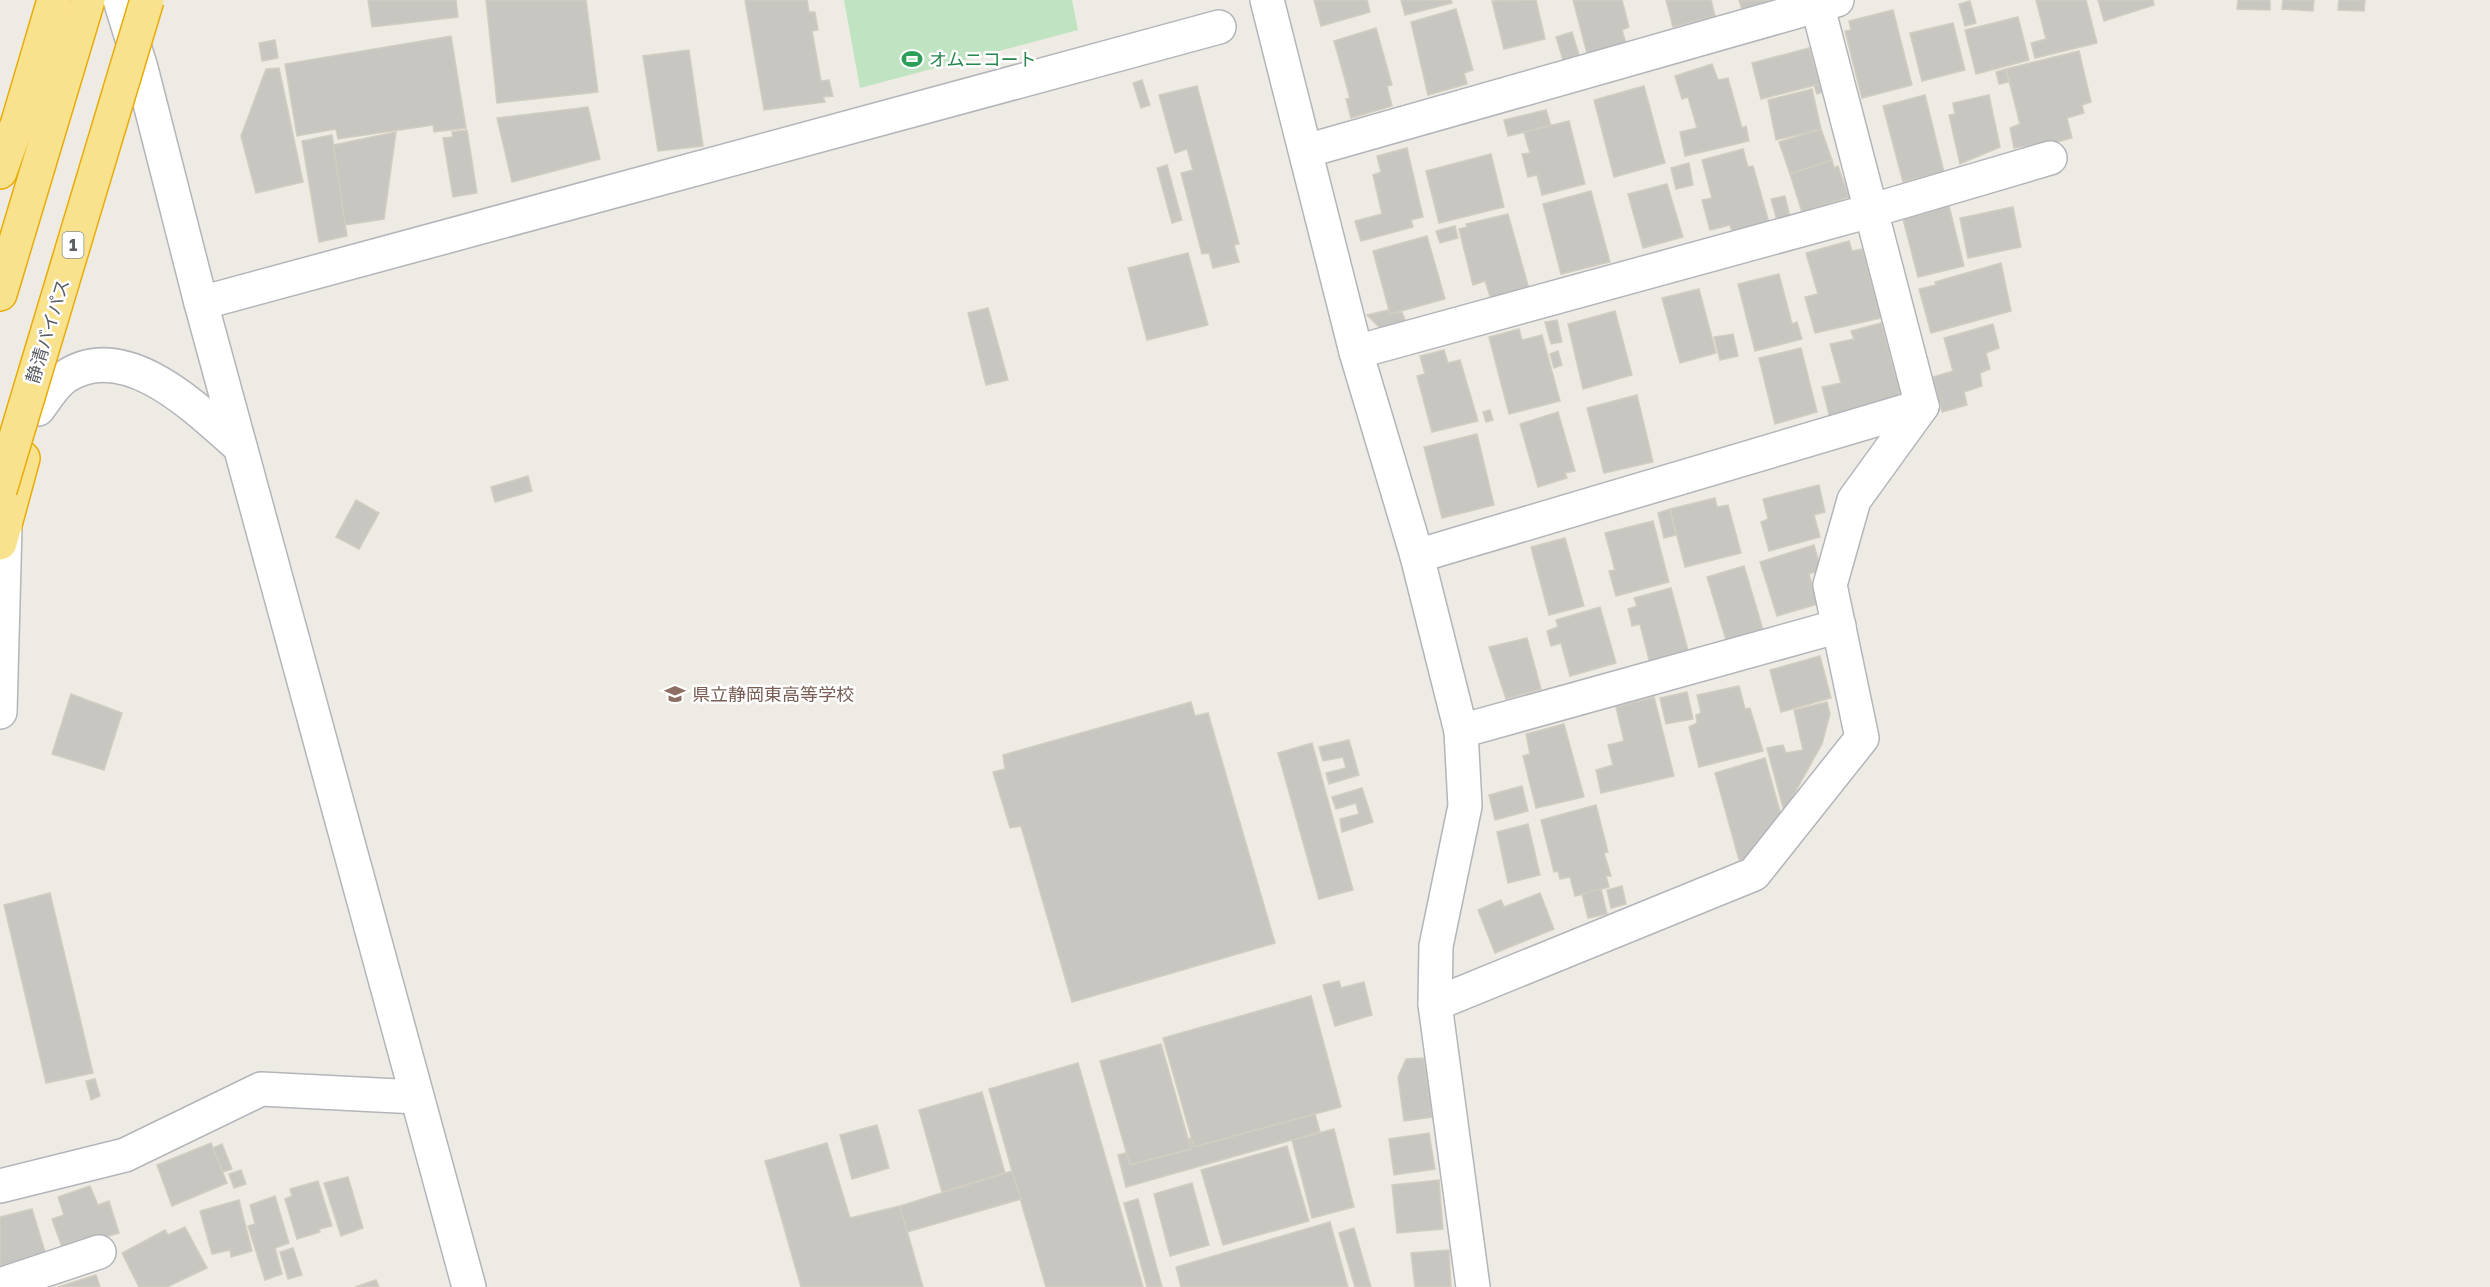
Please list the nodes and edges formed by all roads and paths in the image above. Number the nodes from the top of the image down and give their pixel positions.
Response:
1 (54, 0) edge
2 (88, 0) edge
3 (120, 0) edge
4 (147, 0) edge
5 (162, 0) edge
6 (1267, 0) edge
7 (1824, 2) edge
8 (1219, 27) dead end
9 (141, 68) junction
10 (1306, 151) junction
11 (2050, 158) dead end
12 (0, 172) edge
13 (1870, 211) junction
14 (0, 294) edge
15 (201, 303) junction
16 (1356, 352) junction
17 (1922, 406) junction
18 (38, 409) junction
19 (240, 447) junction
20 (0, 490) edge
21 (2, 534) edge
22 (1417, 556) junction
23 (1839, 626) junction
24 (0, 712) edge
25 (1461, 730) junction
26 (1435, 1004) junction
27 (417, 1096) junction
28 (0, 1186) edge
29 (99, 1252) dead end
30 (0, 1285) edge
31 (469, 1287) edge
32 (1473, 1287) edge

1 - 12 highway
2 - 14 highway
3 - 9 street
4 - 20 highway, 静清バイパス / 1, bridge
5 - 9 highway, 1
6 - 10 street
7 - 10 street
7 - 13 street
8 - 15 street
9 - 15 street
9 - 18 highway, 1
10 - 16 street
11 - 13 street
13 - 16 street
13 - 17 street
15 - 19 street
16 - 22 street
17 - 22 street
17 - 23 street
18 - 19 street
18 - 21 highway, 1
19 - 27 street
21 - 24 street
22 - 25 street
23 - 25 street
23 - 26 street
25 - 26 street
26 - 32 street
27 - 28 street
27 - 31 street
29 - 30 street

